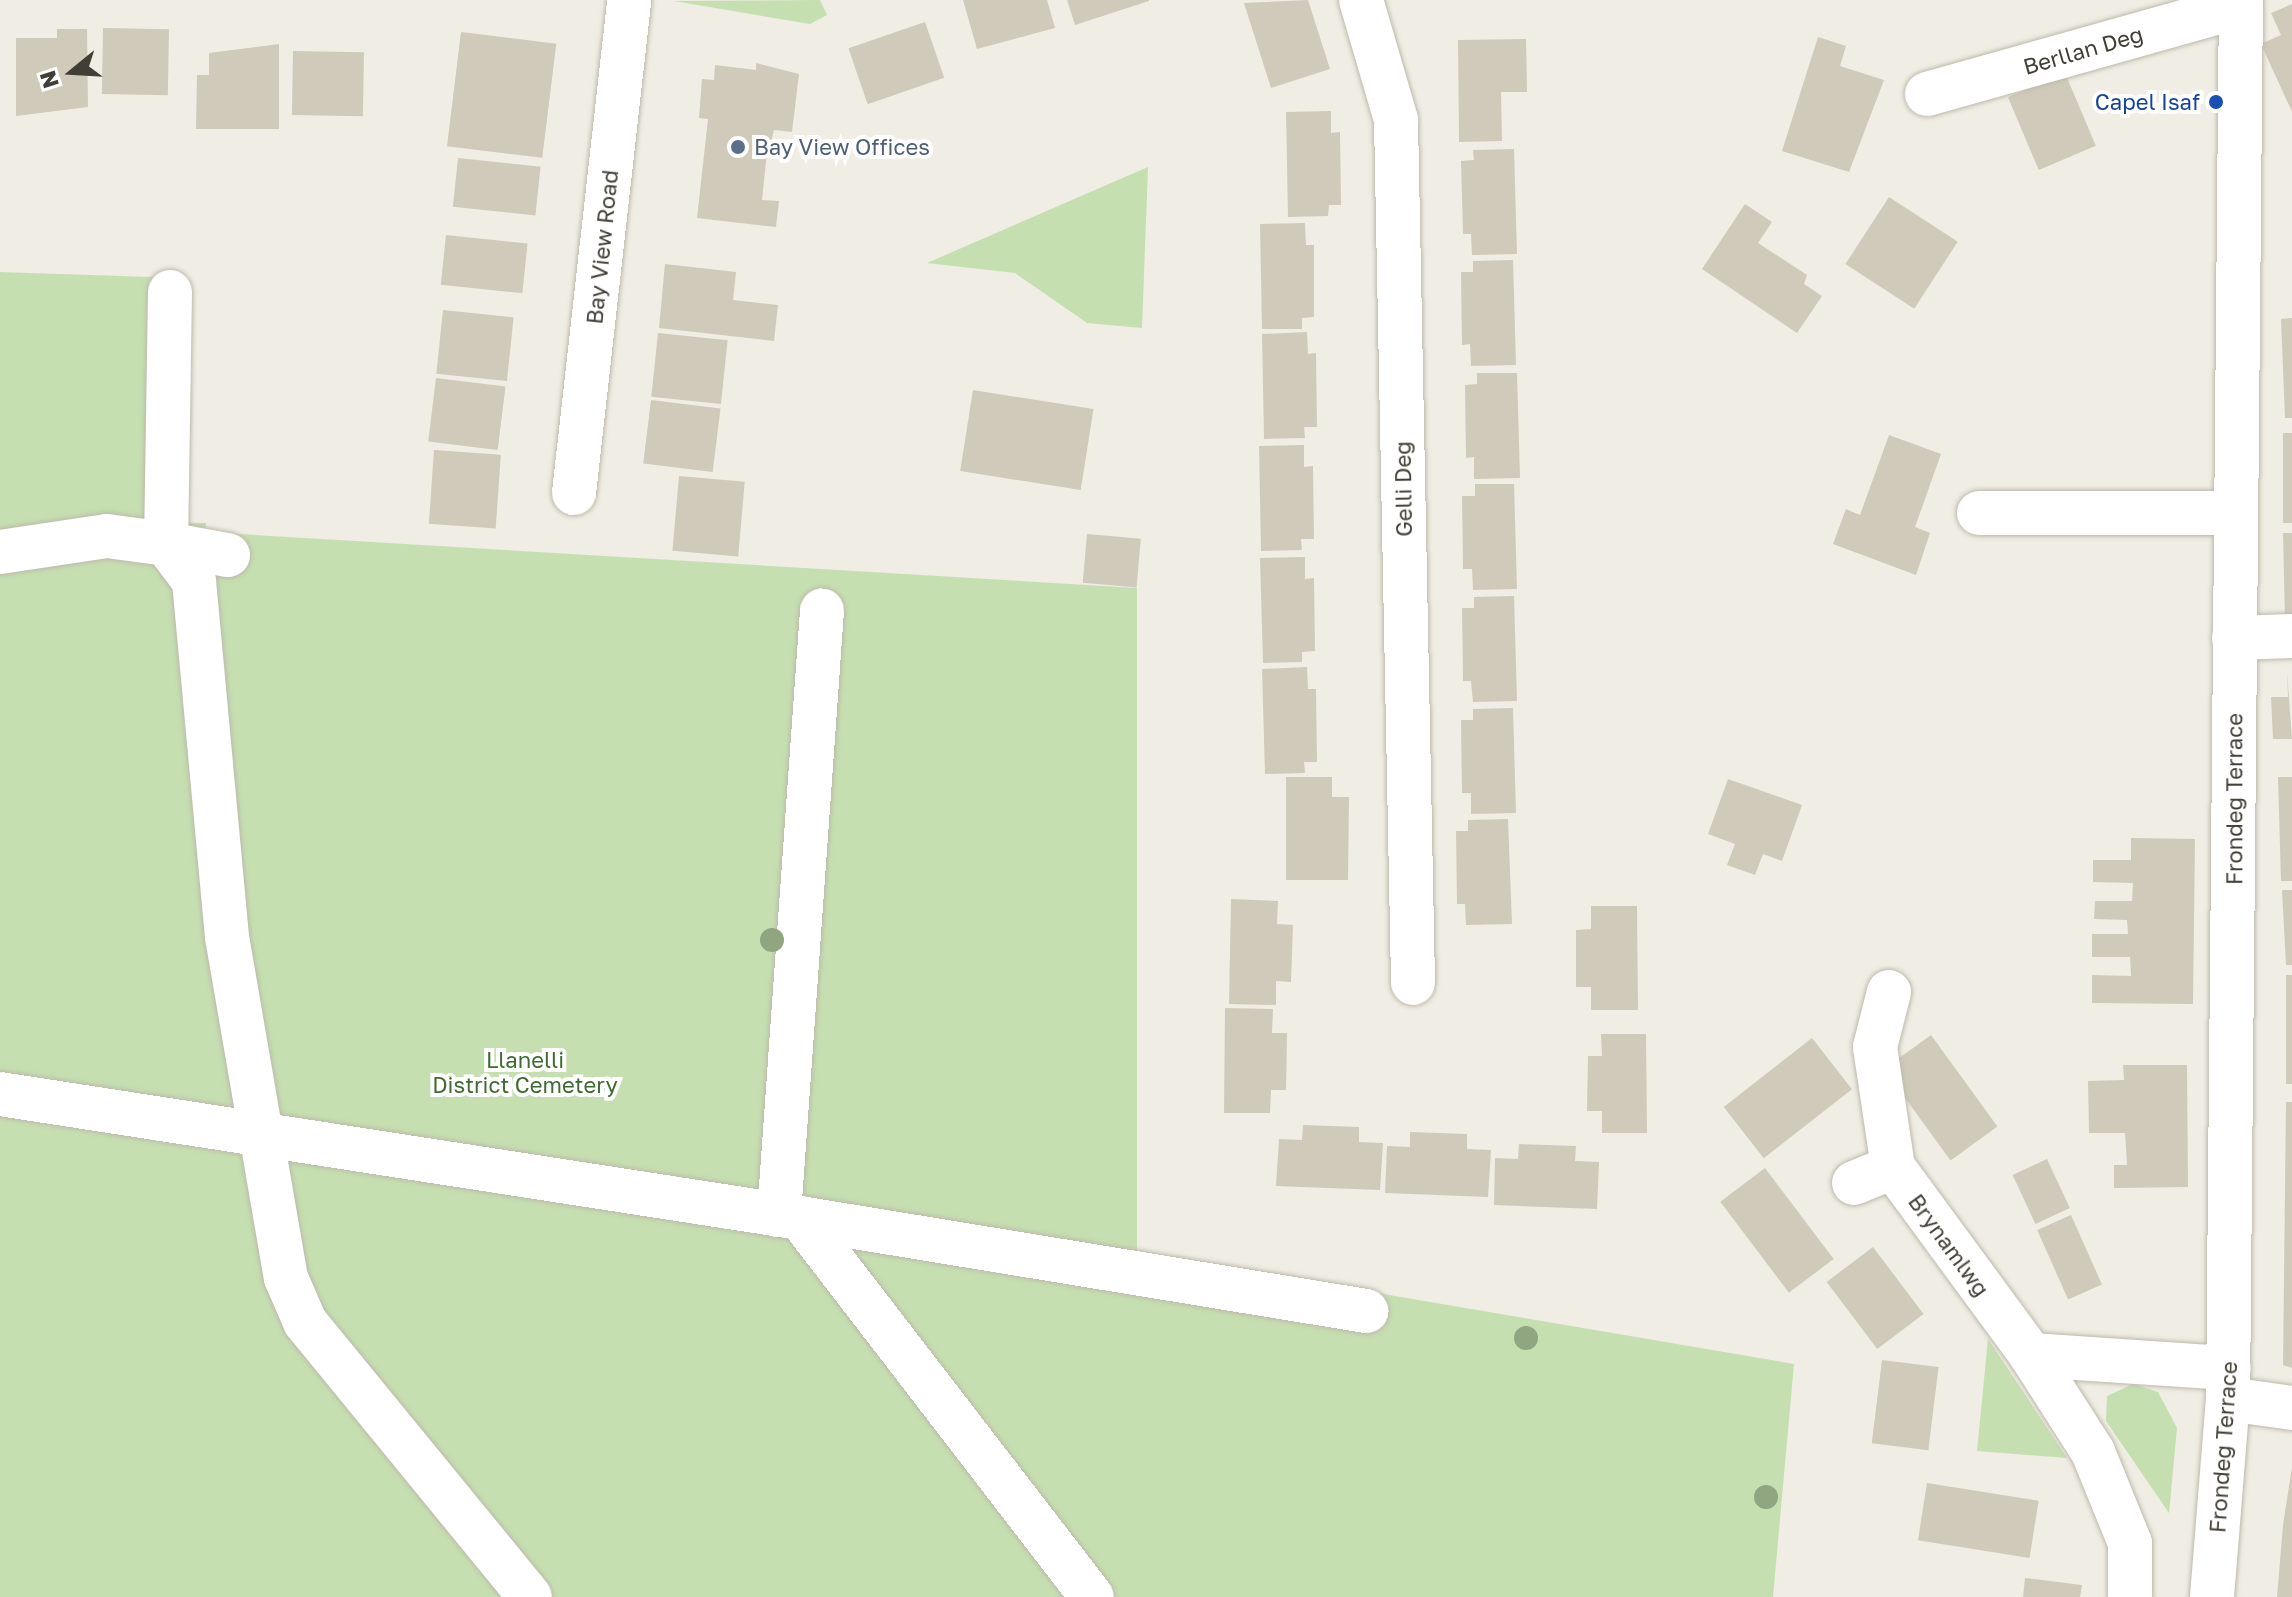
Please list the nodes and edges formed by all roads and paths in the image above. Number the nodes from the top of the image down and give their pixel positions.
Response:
1 (629, 0) edge
2 (1361, 0) edge
3 (2240, 3) edge
4 (1927, 94) dead end
5 (170, 292) dead end
6 (574, 493) dead end
7 (1979, 513) dead end
8 (2234, 513) junction
9 (166, 544) junction
10 (0, 552) edge
11 (228, 555) dead end
12 (822, 611) dead end
13 (2292, 636) edge
14 (2234, 638) junction
15 (1413, 983) dead end
16 (1889, 992) dead end
17 (0, 1094) edge
18 (266, 1134) junction
19 (789, 1216) junction
20 (1366, 1311) dead end
21 (2031, 1355) junction
22 (2229, 1383) junction
23 (2292, 1408) edge
24 (530, 1597) edge
25 (1092, 1597) edge
26 (2130, 1597) edge
27 (2212, 1597) edge

1 - 6 street, Bay View Road
2 - 15 street, Gelli Deg
3 - 4 street, Berllan Deg
3 - 8 street, Frondeg Terrace
5 - 9 street
7 - 8 street
8 - 14 street, Frondeg Terrace
9 - 10 street
9 - 11 street
9 - 18 street
12 - 19 street
13 - 14 street
14 - 22 street, Frondeg Terrace
16 - 21 street, Brynamlwg
17 - 18 street
18 - 19 street
18 - 24 street
19 - 20 street
19 - 25 street
21 - 22 street
21 - 26 street, Brynamlwg
22 - 23 street
22 - 27 street, Frondeg Terrace

